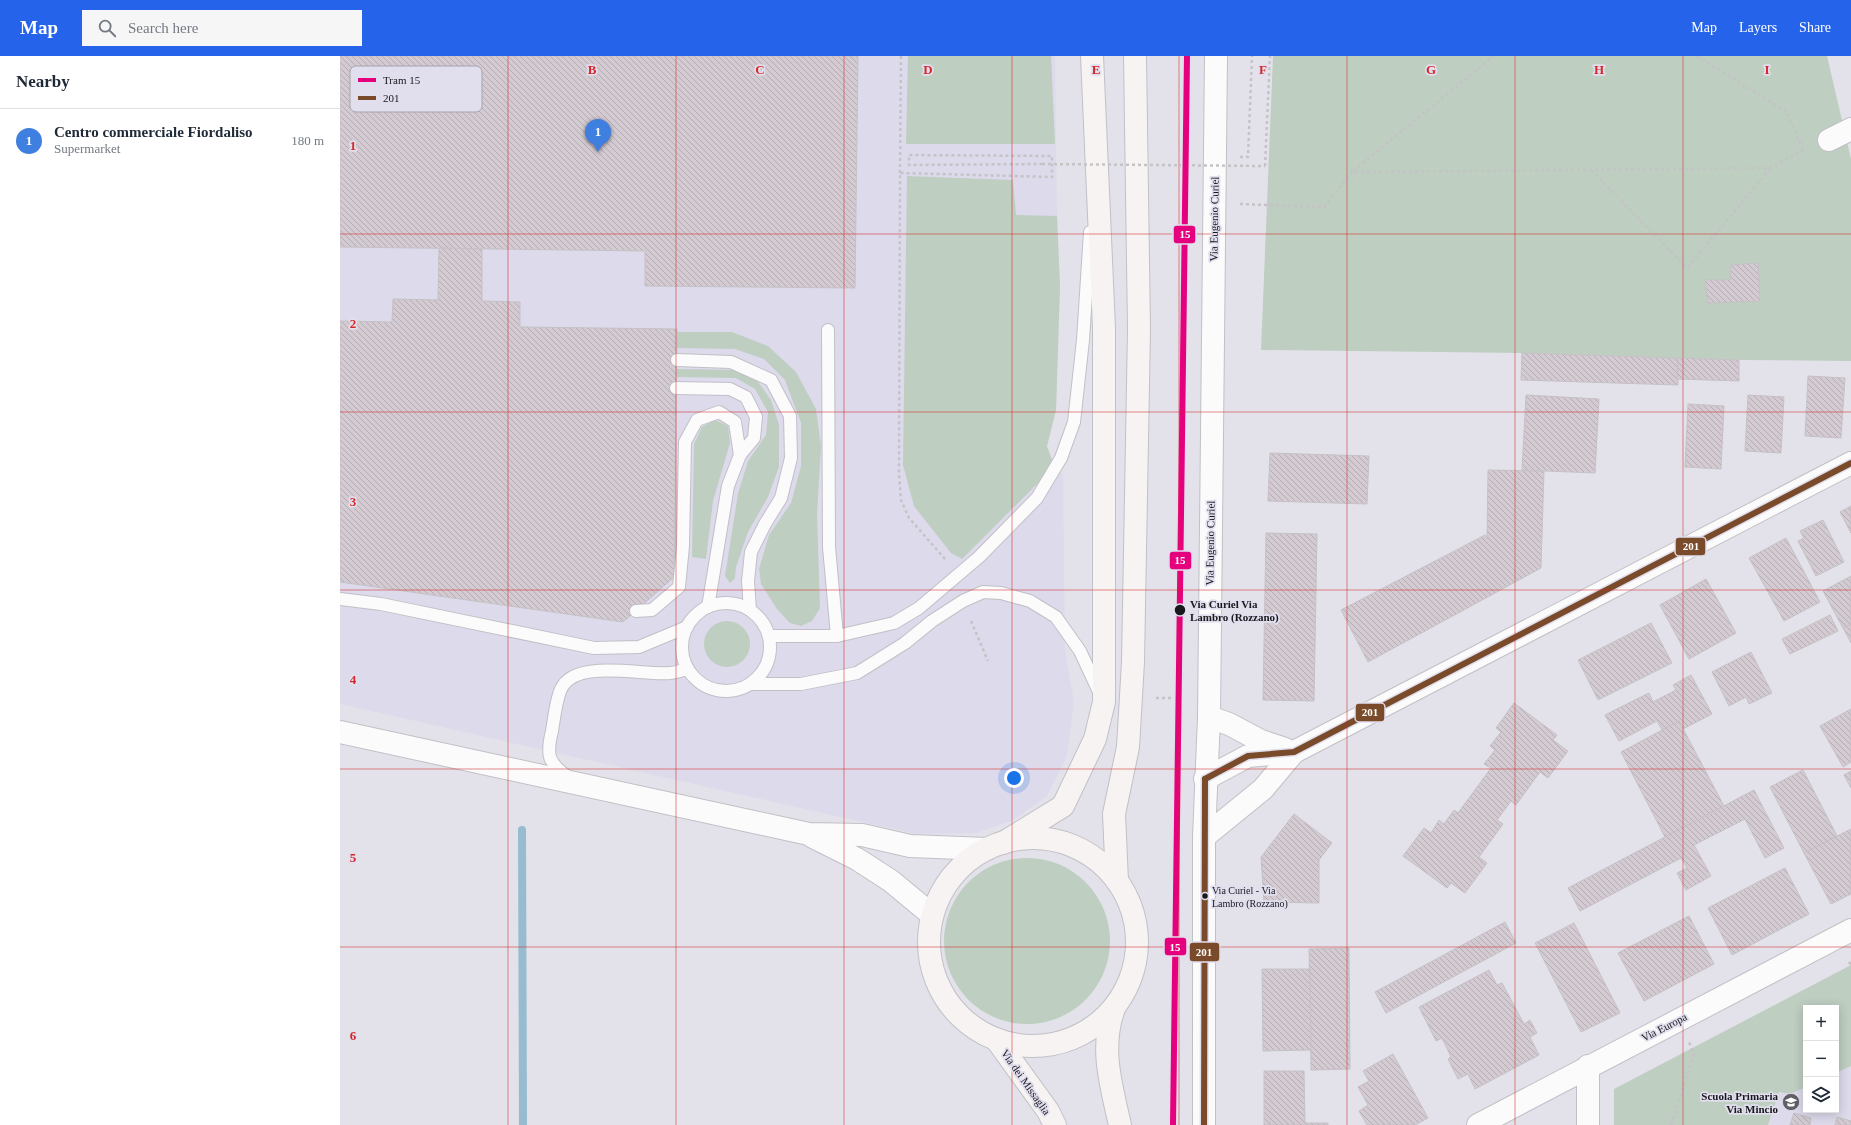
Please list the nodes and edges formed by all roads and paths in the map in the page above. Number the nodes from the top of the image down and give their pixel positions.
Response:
1 (902, 56) edge
2 (1092, 56) edge
3 (1216, 56) edge
4 (1252, 56) edge
5 (1270, 56) edge
6 (1494, 56) edge
7 (1697, 56) edge
8 (1136, 60) edge
9 (1851, 129) edge
10 (1829, 140) joint
11 (1803, 150) junction
12 (1095, 157) junction
13 (1236, 157) dead end
14 (1770, 168) junction
15 (1591, 170) junction
16 (1352, 172) junction
17 (900, 173) junction
18 (1236, 204) dead end
19 (828, 330) dead end
20 (677, 360) dead end
21 (676, 388) dead end
22 (740, 455) junction
23 (1851, 463) edge
24 (954, 578) junction
25 (340, 599) edge
26 (963, 601) junction
27 (708, 607) junction
28 (750, 610) junction
29 (636, 611) dead end
30 (687, 627) junction
31 (769, 636) junction
32 (838, 636) junction
33 (988, 661) dead end
34 (688, 669) junction
35 (750, 684) junction
36 (1156, 698) dead end
37 (1189, 698) dead end
38 (1104, 702) junction
39 (1209, 717) junction
40 (340, 732) edge
41 (1294, 752) junction
42 (1206, 779) junction
43 (579, 784) junction
44 (809, 834) junction
45 (1204, 837) junction
46 (995, 846) junction
47 (1117, 881) junction
48 (932, 915) junction
49 (1851, 930) edge
50 (1849, 962) dead end
51 (1851, 965) edge
52 (1116, 1004) junction
53 (1680, 1019) junction
54 (996, 1039) junction
55 (1588, 1066) junction
56 (1055, 1125) edge
57 (1120, 1125) edge
58 (1204, 1125) edge
59 (1478, 1125) edge
60 (1588, 1125) edge
61 (1671, 1125) edge

1 - 17 path
2 - 12 main road
3 - 39 street, Via Eugenio Curiel
4 - 13 path
5 - 17 path, bridge
6 - 16 path
7 - 11 path
8 - 47 main road
9 - 10 street
10 - 11 path
11 - 14 path
12 - 24 lane
12 - 38 main road
14 - 15 path
14 - 15 path
15 - 16 path
16 - 18 path
17 - 24 path
19 - 32 lane
20 - 28 lane
21 - 22 lane
22 - 27 lane
22 - 29 lane
23 - 41 street
24 - 32 lane
25 - 30 lane
26 - 33 path
26 - 35 lane
26 - 38 lane
27 - 28 lane
27 - 30 lane
28 - 31 lane
30 - 34 lane
31 - 32 lane
31 - 35 lane
34 - 35 lane
34 - 43 lane
36 - 37 path
38 - 46 main road
39 - 41 street
39 - 42 street, Via Eugenio Curiel
40 - 43 street
41 - 42 street
41 - 45 street
42 - 45 street, Via Eugenio Curiel
43 - 44 street
44 - 46 street
44 - 48 street
45 - 58 street, Via Eugenio Curiel
46 - 47 main road, Via dei Missaglia
46 - 48 main road, Via dei Missaglia
47 - 52 main road, Via dei Missaglia
48 - 54 main road, Via dei Missaglia
49 - 53 street, Via Europa
50 - 51 path
52 - 54 main road, Via dei Missaglia
52 - 57 main road, Via dei Missaglia
53 - 55 street, Via Europa
53 - 61 path
54 - 56 main road, Via dei Missaglia
55 - 59 street, Via Europa
55 - 60 street

